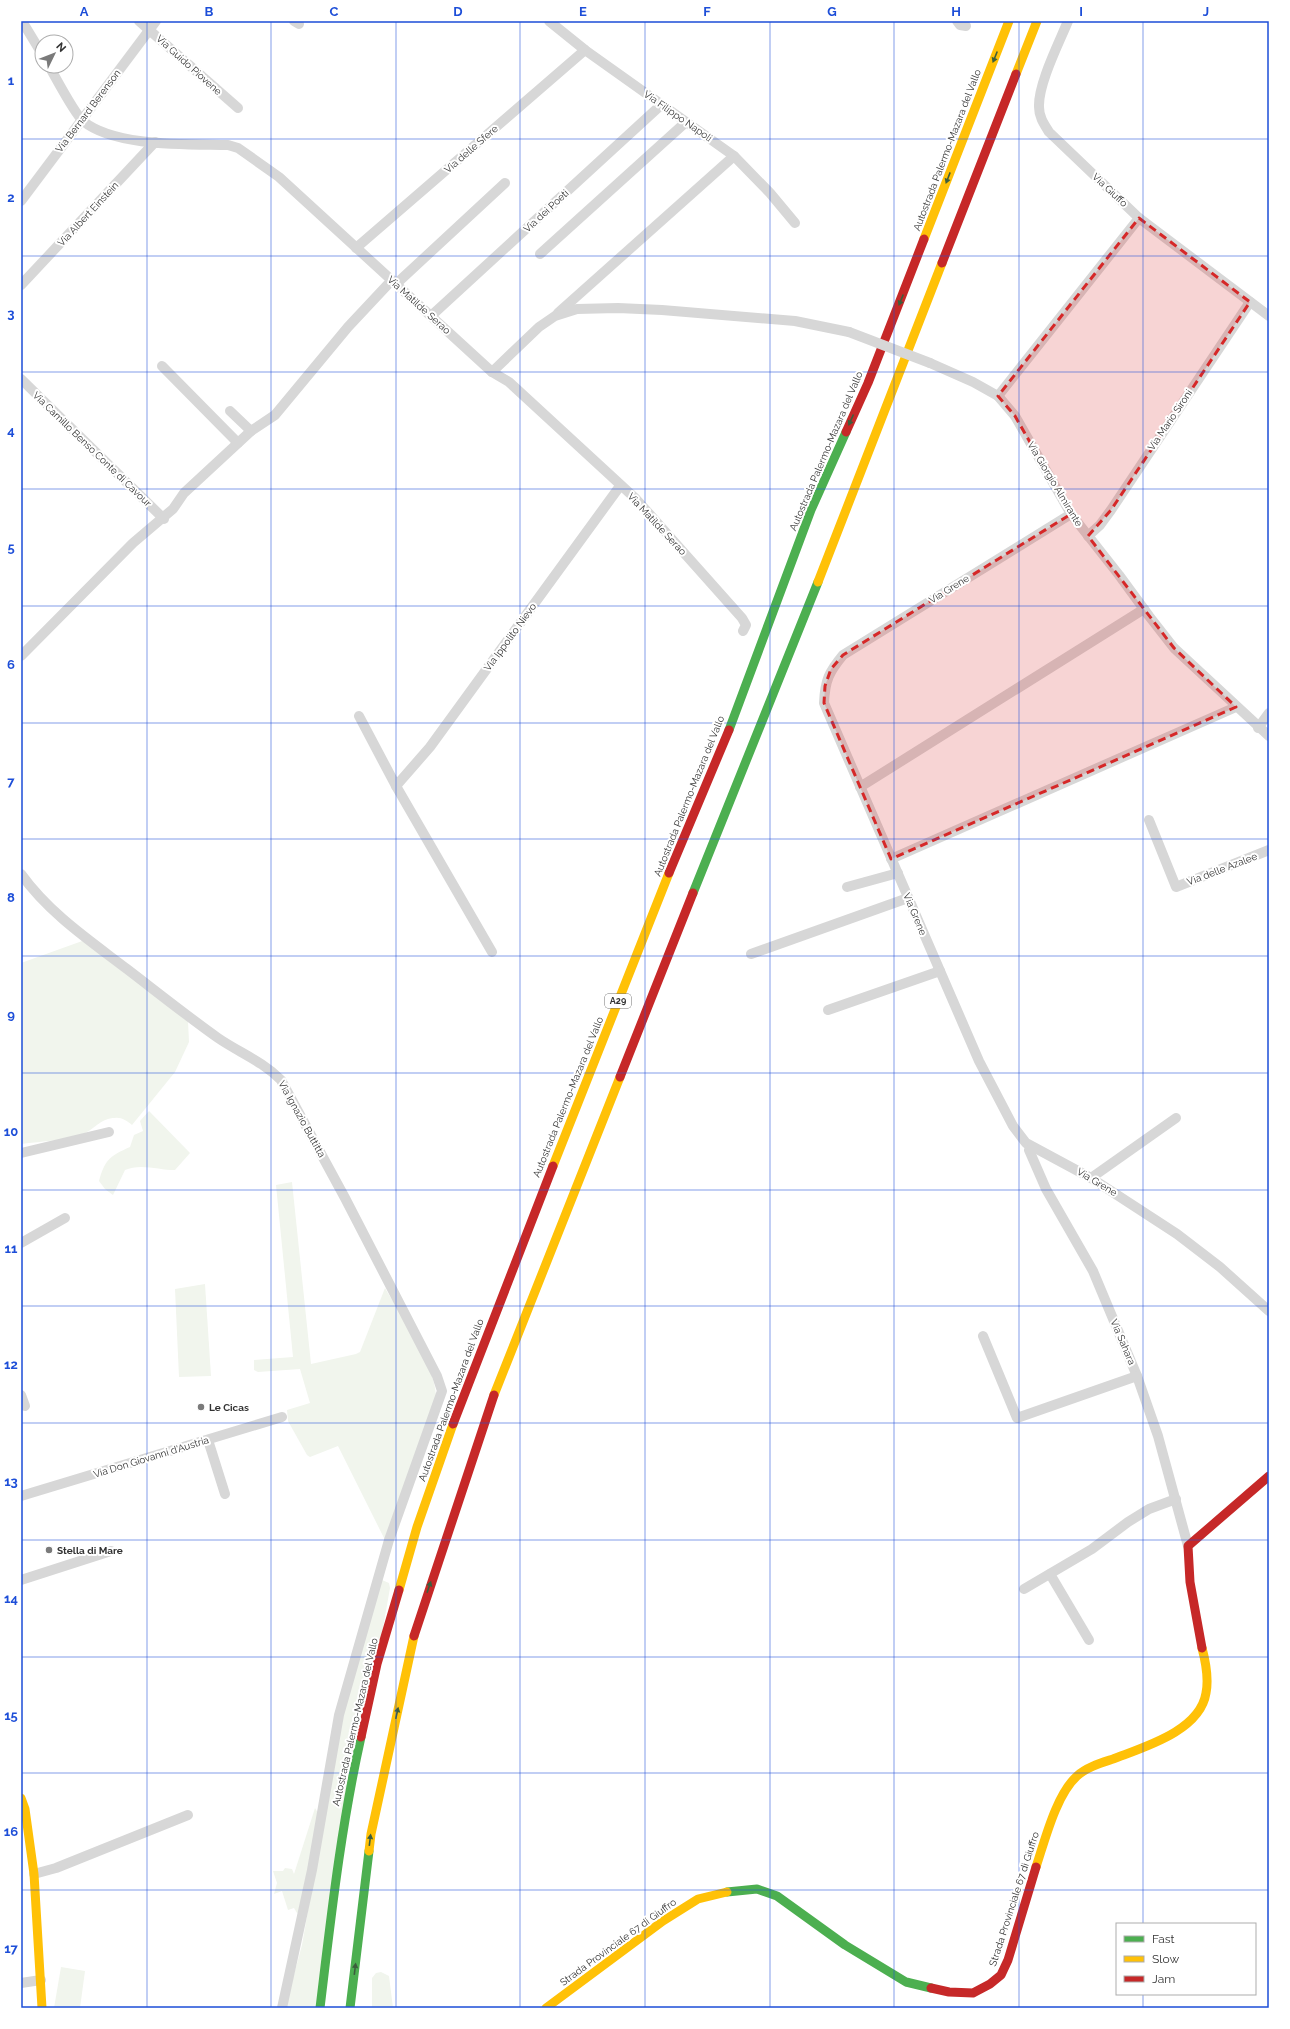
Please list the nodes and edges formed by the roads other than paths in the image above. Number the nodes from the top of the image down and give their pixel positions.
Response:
1 (22, 21) edge
2 (139, 21) edge
3 (156, 21) edge
4 (549, 21) edge
5 (1009, 21) edge
6 (1037, 21) edge
7 (1068, 21) edge
8 (149, 30) junction
9 (34, 41) edge
10 (585, 50) junction
11 (54, 74) edge
12 (662, 105) junction
13 (238, 108) dead end
14 (81, 120) junction
15 (686, 122) junction
16 (155, 142) junction
17 (734, 156) junction
18 (505, 183) dead end
19 (21, 201) edge
20 (1139, 218) junction
21 (795, 223) dead end
22 (356, 248) junction
23 (540, 254) dead end
24 (394, 282) junction
25 (21, 285) edge
26 (1250, 302) junction
27 (431, 316) junction
28 (555, 316) junction
29 (1269, 316) edge
30 (162, 366) dead end
31 (492, 372) junction
32 (21, 379) edge
33 (998, 396) junction
34 (230, 412) dead end
35 (251, 431) junction
36 (238, 443) junction
37 (620, 486) junction
38 (1071, 514) junction
39 (164, 519) junction
40 (1088, 536) junction
41 (1144, 609) junction
42 (743, 631) dead end
43 (21, 656) edge
44 (1236, 707) junction
45 (1269, 713) edge
46 (359, 716) dead end
47 (1258, 728) junction
48 (1269, 736) edge
49 (396, 786) junction
50 (860, 787) junction
51 (1149, 820) dead end
52 (1269, 850) edge
53 (891, 858) junction
54 (898, 873) junction
55 (21, 874) edge
56 (847, 888) dead end
57 (908, 898) junction
58 (492, 952) dead end
59 (751, 954) dead end
60 (940, 971) junction
61 (828, 1010) dead end
62 (1176, 1118) dead end
63 (109, 1132) dead end
64 (1029, 1150) dead end
65 (21, 1153) edge
66 (1091, 1178) junction
67 (65, 1218) dead end
68 (21, 1243) edge
69 (1269, 1311) edge
70 (983, 1336) dead end
71 (1137, 1376) junction
72 (21, 1395) edge
73 (24, 1406) dead end
74 (282, 1417) dead end
75 (208, 1440) junction
76 (1269, 1476) edge
77 (225, 1494) dead end
78 (21, 1496) edge
79 (1176, 1499) junction
80 (1188, 1546) junction
81 (111, 1551) dead end
82 (1050, 1574) junction
83 (21, 1580) edge
84 (1024, 1589) dead end
85 (1089, 1640) dead end
86 (21, 1798) edge
87 (188, 1815) dead end
88 (34, 1874) junction
89 (41, 1980) junction
90 (21, 1984) edge
91 (42, 2008) edge
92 (282, 2008) edge
93 (320, 2008) edge
94 (350, 2008) edge
95 (546, 2008) edge

1 - 9 street
2 - 8 street, Via Guido Piovene
3 - 8 street, Via Bernard Berenson
4 - 10 street, Via Filippo Napoli
5 -> 93 main road, Autostrada Palermo-Mazara del Vallo / A29
94 -> 6 main road
7 - 20 street, Via Giuffo
8 - 13 street, Via Guido Piovene
8 - 14 street, Via Bernard Berenson
10 - 12 street, Via Filippo Napoli
10 - 22 street, Via delle Sfere
11 - 14 street, Via Matilde Serao
12 - 15 street, Via Filippo Napoli
12 - 27 street, Via dei Poeti
14 - 16 street, Via Matilde Serao
14 - 19 street, Via Bernard Berenson
15 - 17 street, Via Filippo Napoli
15 - 23 street
16 - 22 street, Via Matilde Serao
16 - 25 street, Via Albert Einstein
17 - 21 street, Via Filippo Napoli
17 - 28 street
18 - 24 street
20 - 26 street, Via Giuffo
20 - 33 street
22 - 24 street, Via Matilde Serao
24 - 27 street, Via Matilde Serao
24 - 35 street
26 - 29 street, Via Giuffo
26 - 40 street, Via Mario Sironi
27 - 31 street, Via Matilde Serao
28 - 31 street
28 - 33 street, bridge
30 - 36 street
31 - 37 street, Via Matilde Serao
32 - 39 street, Via Camillo Benso Conte di Cavour
33 - 38 street, Via Giorgio Almirante
34 - 35 street
35 - 36 street
36 - 39 street
37 - 42 street, Via Matilde Serao
37 - 49 street, Via Ippolito Nievo
38 - 40 street, Via Giorgio Almirante
38 - 50 street, Via Grene
39 - 43 street
40 - 41 street, Via Giorgio Almirante
41 - 44 street, Via Giorgio Almirante
41 - 50 street
44 - 47 street, Via Giorgio Almirante
44 - 53 street
45 - 47 street
46 - 49 street
47 - 48 street, Via Giorgio Almirante
49 - 58 street
50 - 53 street, Via Grene
51 - 52 street, Via delle Azalee
53 - 54 street, Via Grene
54 - 56 street
54 - 57 street, Via Grene
55 - 92 street, Via Ignazio Buttitta
57 - 59 street
57 - 60 street, Via Grene
60 - 61 street
60 - 66 street, Via Grene
62 - 66 street
63 - 65 street
64 - 71 street, Via Sahara
66 - 69 street, Via Grene
67 - 68 street
70 - 71 street
71 - 79 street, Via Sahara
72 - 73 street
74 - 75 street, Via Don Giovanni d'Austria
75 - 77 street
75 - 78 street, Via Don Giovanni d'Austria
76 - 80 main road
79 - 80 street, Via Sahara
79 - 82 street
80 - 95 main road, Strada Provinciale 67 di Giuffro
81 - 83 street
82 - 84 street
82 - 85 street
86 - 88 main road
87 - 88 street
88 - 89 main road
89 - 90 street
89 - 91 main road

